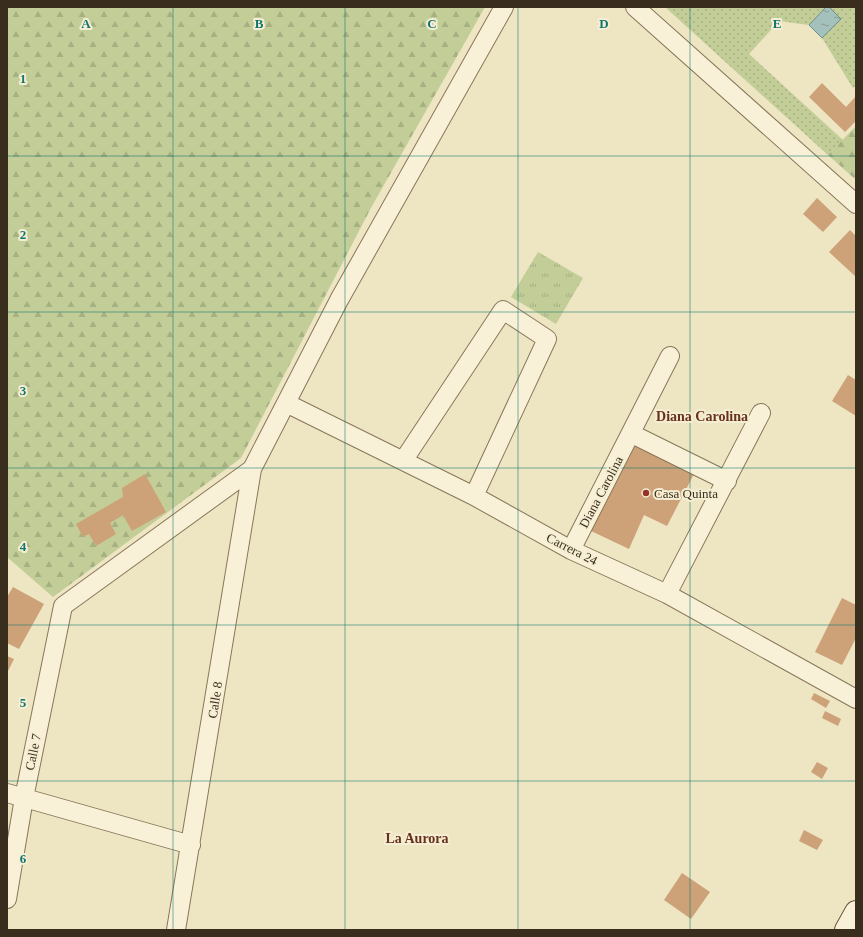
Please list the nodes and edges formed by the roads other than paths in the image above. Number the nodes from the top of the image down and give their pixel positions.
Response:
1 (504, 7) edge
2 (635, 7) edge
3 (856, 204) edge
4 (670, 356) dead end
5 (286, 403) junction
6 (761, 413) dead end
7 (632, 434) junction
8 (403, 461) junction
9 (252, 469) junction
10 (726, 481) junction
11 (474, 496) junction
12 (571, 550) junction
13 (667, 594) junction
14 (856, 699) edge
15 (15, 795) edge
16 (192, 845) junction
17 (7, 899) edge
18 (856, 912) edge
19 (176, 930) edge
20 (846, 930) edge

1 - 5 street
2 - 3 street
4 - 7 street, Diana Carolina
5 - 8 street, Carrera 24
5 - 9 street
6 - 10 street
7 - 10 street
7 - 12 street, Diana Carolina
8 - 11 street, Carrera 24
8 - 11 street
9 - 15 street, Calle 7
9 - 16 street, Calle 8
10 - 13 street
11 - 12 street, Carrera 24
12 - 13 street, Carrera 24
13 - 14 street, Carrera 24
15 - 16 street
15 - 17 street, Calle 7
16 - 19 street, Calle 8
18 - 20 street

